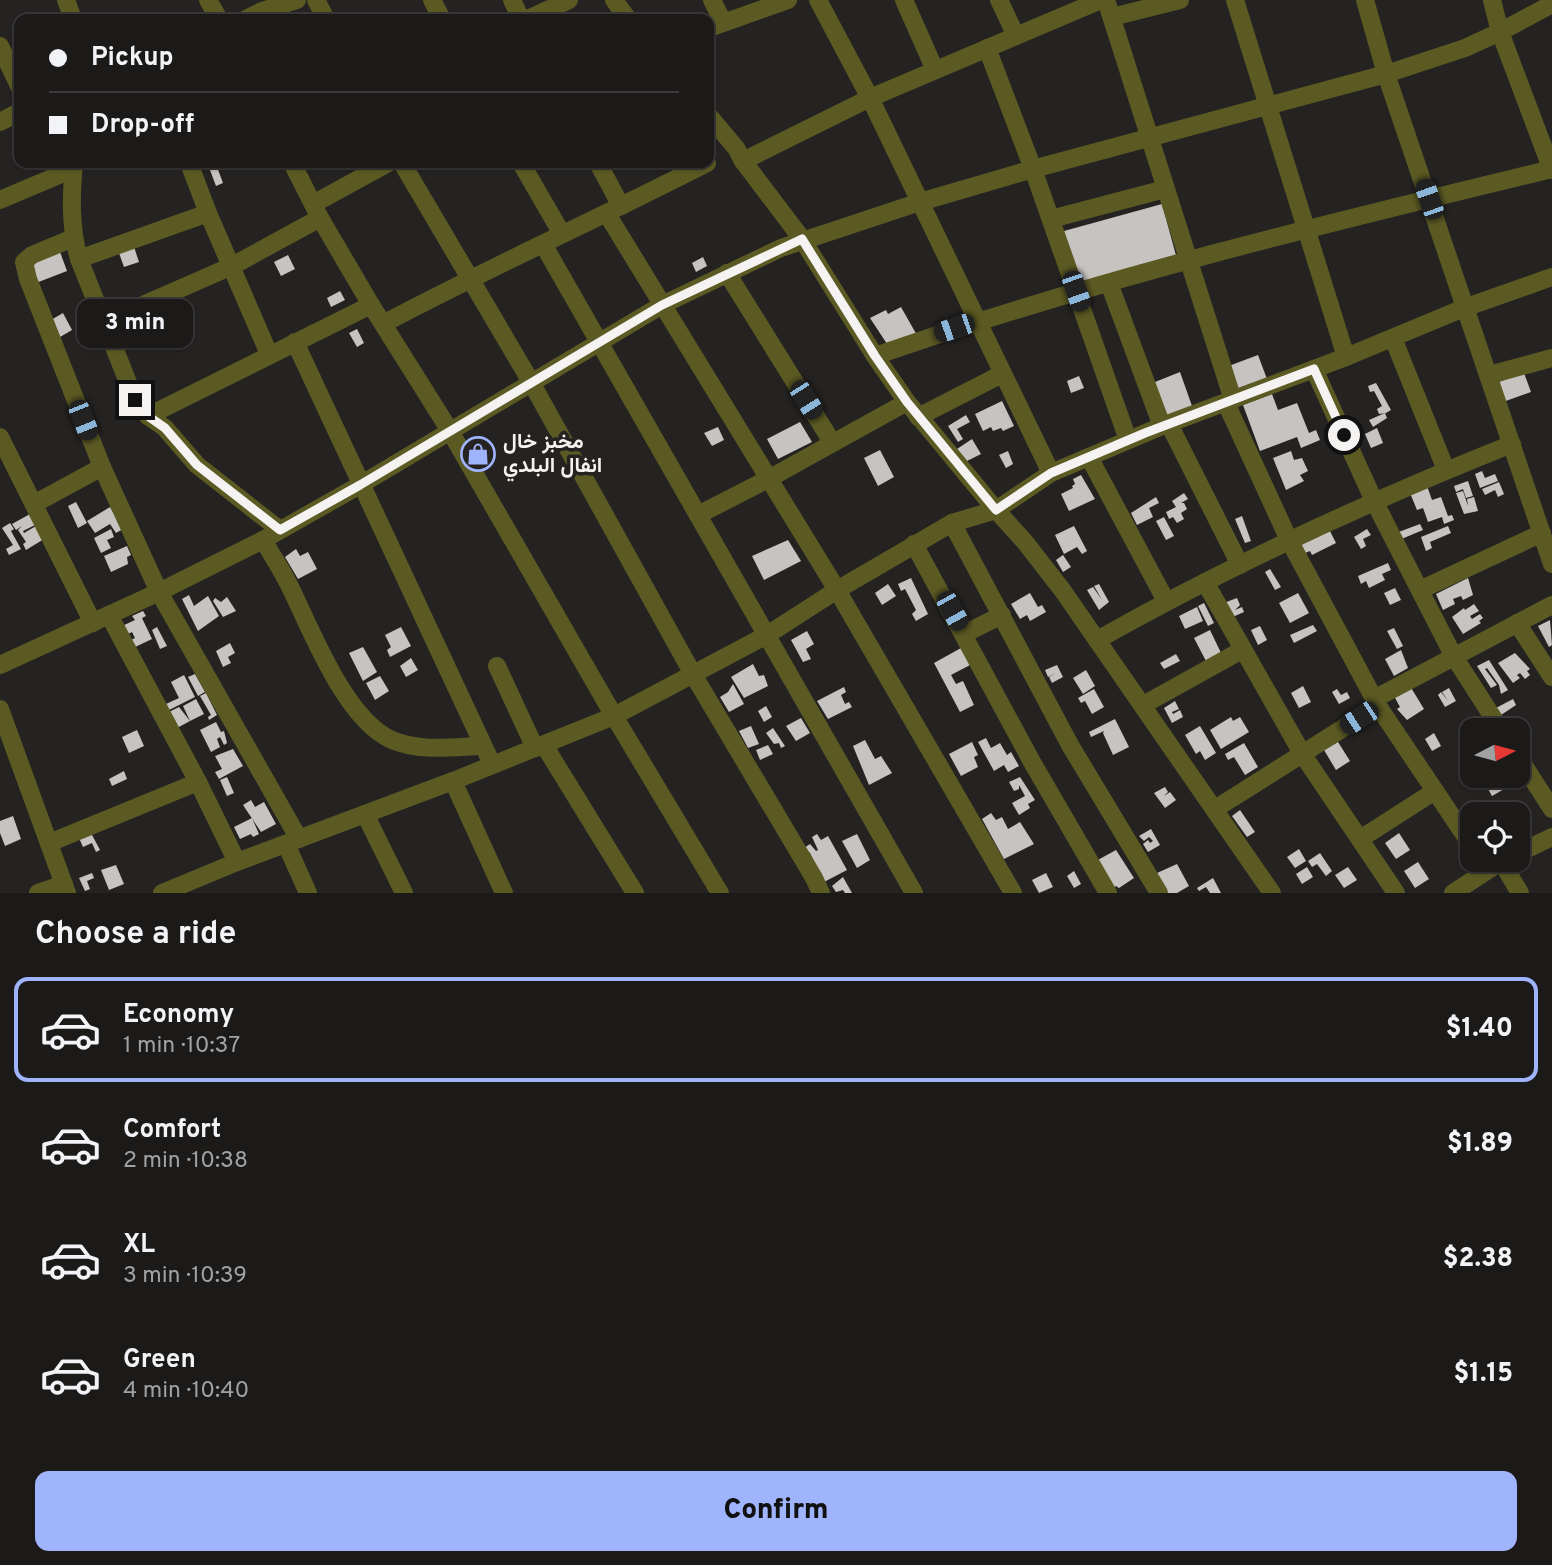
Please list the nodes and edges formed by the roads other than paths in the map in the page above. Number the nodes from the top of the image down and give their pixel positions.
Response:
1 (297, 0) edge
2 (569, 0) edge
3 (712, 0) edge
4 (788, 0) edge
5 (818, 0) edge
6 (904, 0) edge
7 (999, 0) edge
8 (1180, 0) edge
9 (1235, 0) edge
10 (1365, 0) edge
11 (1492, 0) edge
12 (1106, 6) edge
13 (1551, 9) edge
14 (256, 10) edge
15 (539, 14) edge
16 (716, 25) edge
17 (1500, 32) junction
18 (1016, 36) junction
19 (0, 46) edge
20 (986, 48) junction
21 (935, 71) junction
22 (1386, 74) junction
23 (14, 75) edge
24 (870, 99) junction
25 (1269, 106) junction
26 (714, 122) edge
27 (1149, 138) junction
28 (739, 155) junction
29 (714, 161) edge
30 (70, 168) edge
31 (74, 168) edge
32 (191, 168) edge
33 (295, 168) edge
34 (381, 168) edge
35 (405, 168) edge
36 (524, 168) edge
37 (600, 168) edge
38 (696, 168) edge
39 (1033, 169) junction
40 (1552, 169) edge
41 (1165, 189) junction
42 (1429, 199) junction
43 (0, 200) edge
44 (920, 202) junction
45 (614, 210) junction
46 (317, 211) junction
47 (208, 214) junction
48 (1051, 219) junction
49 (1307, 231) junction
50 (562, 234) junction
51 (74, 238) junction
52 (802, 239) junction
53 (543, 244) junction
54 (79, 259) junction
55 (1188, 261) junction
56 (232, 266) junction
57 (727, 272) junction
58 (1552, 277) edge
59 (470, 278) junction
60 (1110, 282) junction
61 (1076, 291) junction
62 (371, 305) junction
63 (662, 305) junction
64 (1464, 308) junction
65 (976, 321) junction
66 (104, 322) junction
67 (383, 324) junction
68 (1393, 338) junction
69 (295, 342) junction
70 (600, 342) junction
71 (269, 354) junction
72 (875, 356) junction
73 (1346, 357) junction
74 (1552, 358) edge
75 (1314, 369) junction
76 (1002, 374) junction
77 (1489, 374) junction
78 (531, 382) junction
79 (907, 402) junction
80 (1230, 402) junction
81 (148, 416) junction
82 (918, 417) junction
83 (1165, 425) junction
84 (450, 431) junction
85 (0, 437) edge
86 (1128, 440) junction
87 (832, 442) junction
88 (1512, 444) junction
89 (1090, 457) junction
90 (102, 467) junction
91 (1446, 470) junction
92 (1051, 473) junction
93 (770, 478) junction
94 (360, 485) junction
95 (1374, 501) junction
96 (34, 504) junction
97 (996, 510) junction
98 (698, 515) junction
99 (952, 523) junction
100 (280, 530) junction
101 (1542, 533) junction
102 (263, 540) junction
103 (1289, 540) junction
104 (914, 544) junction
105 (1552, 564) edge
106 (1240, 565) junction
107 (1205, 582) junction
108 (837, 590) junction
109 (1420, 590) junction
110 (159, 593) junction
111 (1166, 601) junction
112 (1552, 605) edge
113 (1002, 615) junction
114 (101, 619) junction
115 (1517, 623) junction
116 (964, 634) junction
117 (767, 635) junction
118 (1097, 640) junction
119 (1242, 650) junction
120 (1453, 656) junction
121 (0, 665) edge
122 (497, 666) dead end
123 (694, 676) junction
124 (1552, 677) edge
125 (1376, 702) junction
126 (1143, 705) junction
127 (0, 709) edge
128 (614, 716) junction
129 (1493, 718) edge
130 (482, 746) junction
131 (540, 746) junction
132 (1303, 755) junction
133 (492, 764) junction
134 (1530, 775) edge
135 (453, 781) junction
136 (198, 782) junction
137 (1435, 791) junction
138 (1215, 809) junction
139 (1552, 809) edge
140 (365, 814) junction
141 (1460, 828) edge
142 (1552, 837) edge
143 (1360, 839) junction
144 (292, 842) junction
145 (49, 843) junction
146 (1530, 847) edge
147 (237, 862) junction
148 (1481, 872) edge
149 (1501, 872) edge
150 (65, 889) edge
151 (166, 892) edge
152 (38, 893) edge
153 (308, 893) edge
154 (404, 893) edge
155 (504, 893) edge
156 (635, 893) edge
157 (720, 893) edge
158 (821, 893) edge
159 (914, 893) edge
160 (1013, 893) edge
161 (1108, 893) edge
162 (1159, 893) edge
163 (1272, 893) edge
164 (1396, 893) edge
165 (1453, 893) edge
166 (1520, 893) edge

1 - 14 street
2 - 15 street
3 - 16 street
4 - 16 street
5 - 24 street
6 - 21 street
7 - 18 street
8 - 12 street
9 - 25 street
10 - 22 street
11 - 17 street
12 - 18 street
12 - 27 street
13 - 17 street
17 - 22 street
17 - 40 street
18 - 20 street
19 - 23 street
20 - 21 street
20 - 39 street
21 - 24 street
22 - 25 street
22 - 42 street
24 - 28 street
24 - 44 street
25 - 27 street
25 - 49 street
26 - 28 street
27 - 39 street
27 - 41 street
28 - 29 street
28 - 52 street
30 - 43 street
31 - 51 street
32 - 47 street
33 - 46 street
34 - 46 street
35 - 59 street
36 - 50 street
37 - 45 street
38 - 45 street
39 - 44 street
39 - 48 street
40 - 42 street
41 - 48 street
41 - 55 street
42 - 49 street
42 - 64 street
44 - 52 street
44 - 65 street
45 - 50 street
45 - 63 street
46 - 56 street
46 - 62 street
47 - 54 street
47 - 56 street
48 - 61 street
49 - 55 street
49 - 73 street
50 - 53 street
51 - 54 street
51 - 90 street
52 - 57 street
52 - 72 street
53 - 59 street
53 - 70 street
54 - 66 street
55 - 60 street
55 - 80 street
56 - 66 street
56 - 71 street
57 - 63 street
57 - 87 street
58 - 64 street
59 - 67 street
59 - 78 street
60 - 61 street
60 - 83 street
61 - 65 street
61 - 86 street
62 - 67 street
62 - 69 street
63 - 70 street
63 - 93 street
64 - 68 street
64 - 77 street
65 - 72 street
65 - 76 street
66 - 81 street
67 - 84 street
68 - 73 street
68 - 91 street
69 - 71 street
69 - 94 street
70 - 78 street
70 - 98 street
71 - 81 street
72 - 79 street
73 - 75 street
74 - 77 street
75 - 80 street
75 - 95 street
76 - 82 street
76 - 92 street
77 - 88 street
78 - 84 street
78 - 123 street
79 - 82 street
79 - 87 street
80 - 83 street
80 - 103 street
81 - 100 street
82 - 97 street
83 - 86 street
83 - 106 street
84 - 94 street
84 - 128 street
85 - 96 street
86 - 89 street
87 - 93 street
88 - 91 street
88 - 101 street
89 - 92 street
89 - 111 street
90 - 96 street
90 - 110 street
91 - 95 street
92 - 97 street
93 - 98 street
93 - 108 street
94 - 100 street
94 - 130 street
95 - 103 street
95 - 109 street
96 - 114 street
97 - 99 street
97 - 118 street
98 - 117 street
99 - 104 street
99 - 113 street
100 - 102 street
101 - 105 street
101 - 109 street
102 - 110 street
102 - 130 street
103 - 106 street
103 - 125 street
104 - 108 street
104 - 116 street
106 - 107 street
107 - 111 street
107 - 119 street
108 - 117 street
108 - 160 street
109 - 120 street
110 - 114 street
110 - 144 street
111 - 118 street
112 - 115 street
113 - 116 street
113 - 162 street
114 - 121 street
114 - 136 street
115 - 120 street
115 - 124 street
116 - 161 street
117 - 123 street
117 - 159 street
118 - 126 street
119 - 126 street
119 - 132 street
120 - 125 street
120 - 129 street
122 - 131 street
123 - 128 street
123 - 158 street
125 - 132 street
125 - 137 street
126 - 138 street
127 - 145 street
128 - 131 street
128 - 157 street
130 - 133 street
131 - 133 street
131 - 156 street
132 - 138 street
132 - 143 street
133 - 135 street
134 - 139 street
135 - 140 street
135 - 155 street
136 - 145 street
136 - 147 street
137 - 141 street
137 - 143 street
138 - 163 street
140 - 144 street
140 - 154 street
142 - 146 street
143 - 164 street
144 - 147 street
144 - 153 street
145 - 150 street
147 - 151 street
148 - 165 street
149 - 166 street
150 - 152 street

